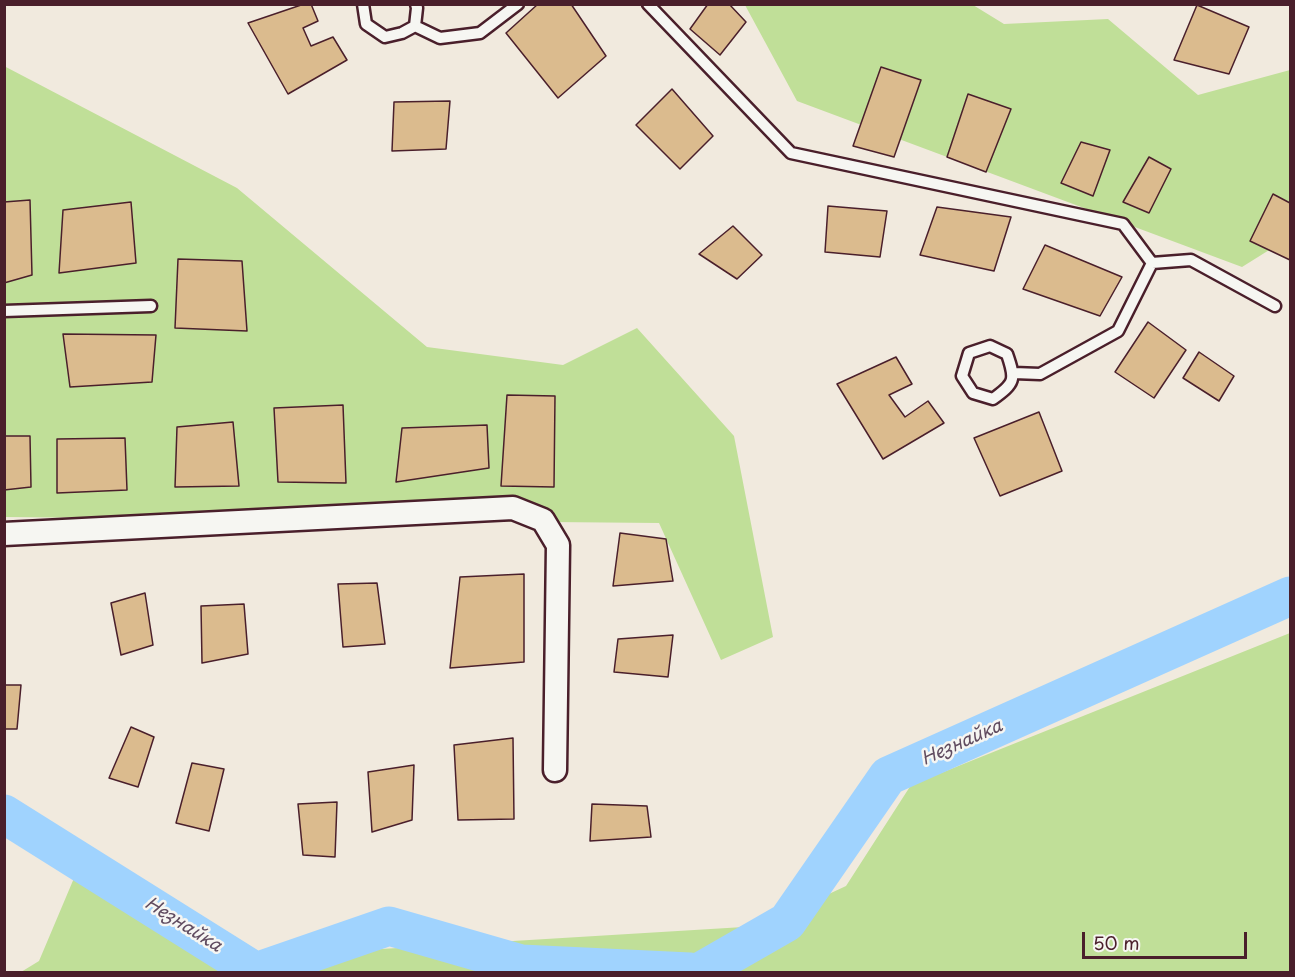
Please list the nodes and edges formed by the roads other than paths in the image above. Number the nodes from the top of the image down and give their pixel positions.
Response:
1 (363, 4) edge
2 (416, 4) edge
3 (518, 4) edge
4 (648, 4) edge
5 (415, 26) junction
6 (1152, 263) junction
7 (151, 306) dead end
8 (1275, 306) dead end
9 (4, 310) edge
10 (1014, 373) junction
11 (4, 534) edge
12 (555, 770) dead end

1 - 5 lane
2 - 5 lane
3 - 5 lane
4 - 6 lane
6 - 8 lane
6 - 10 lane
7 - 9 lane
10 - 10 lane
11 - 12 street

